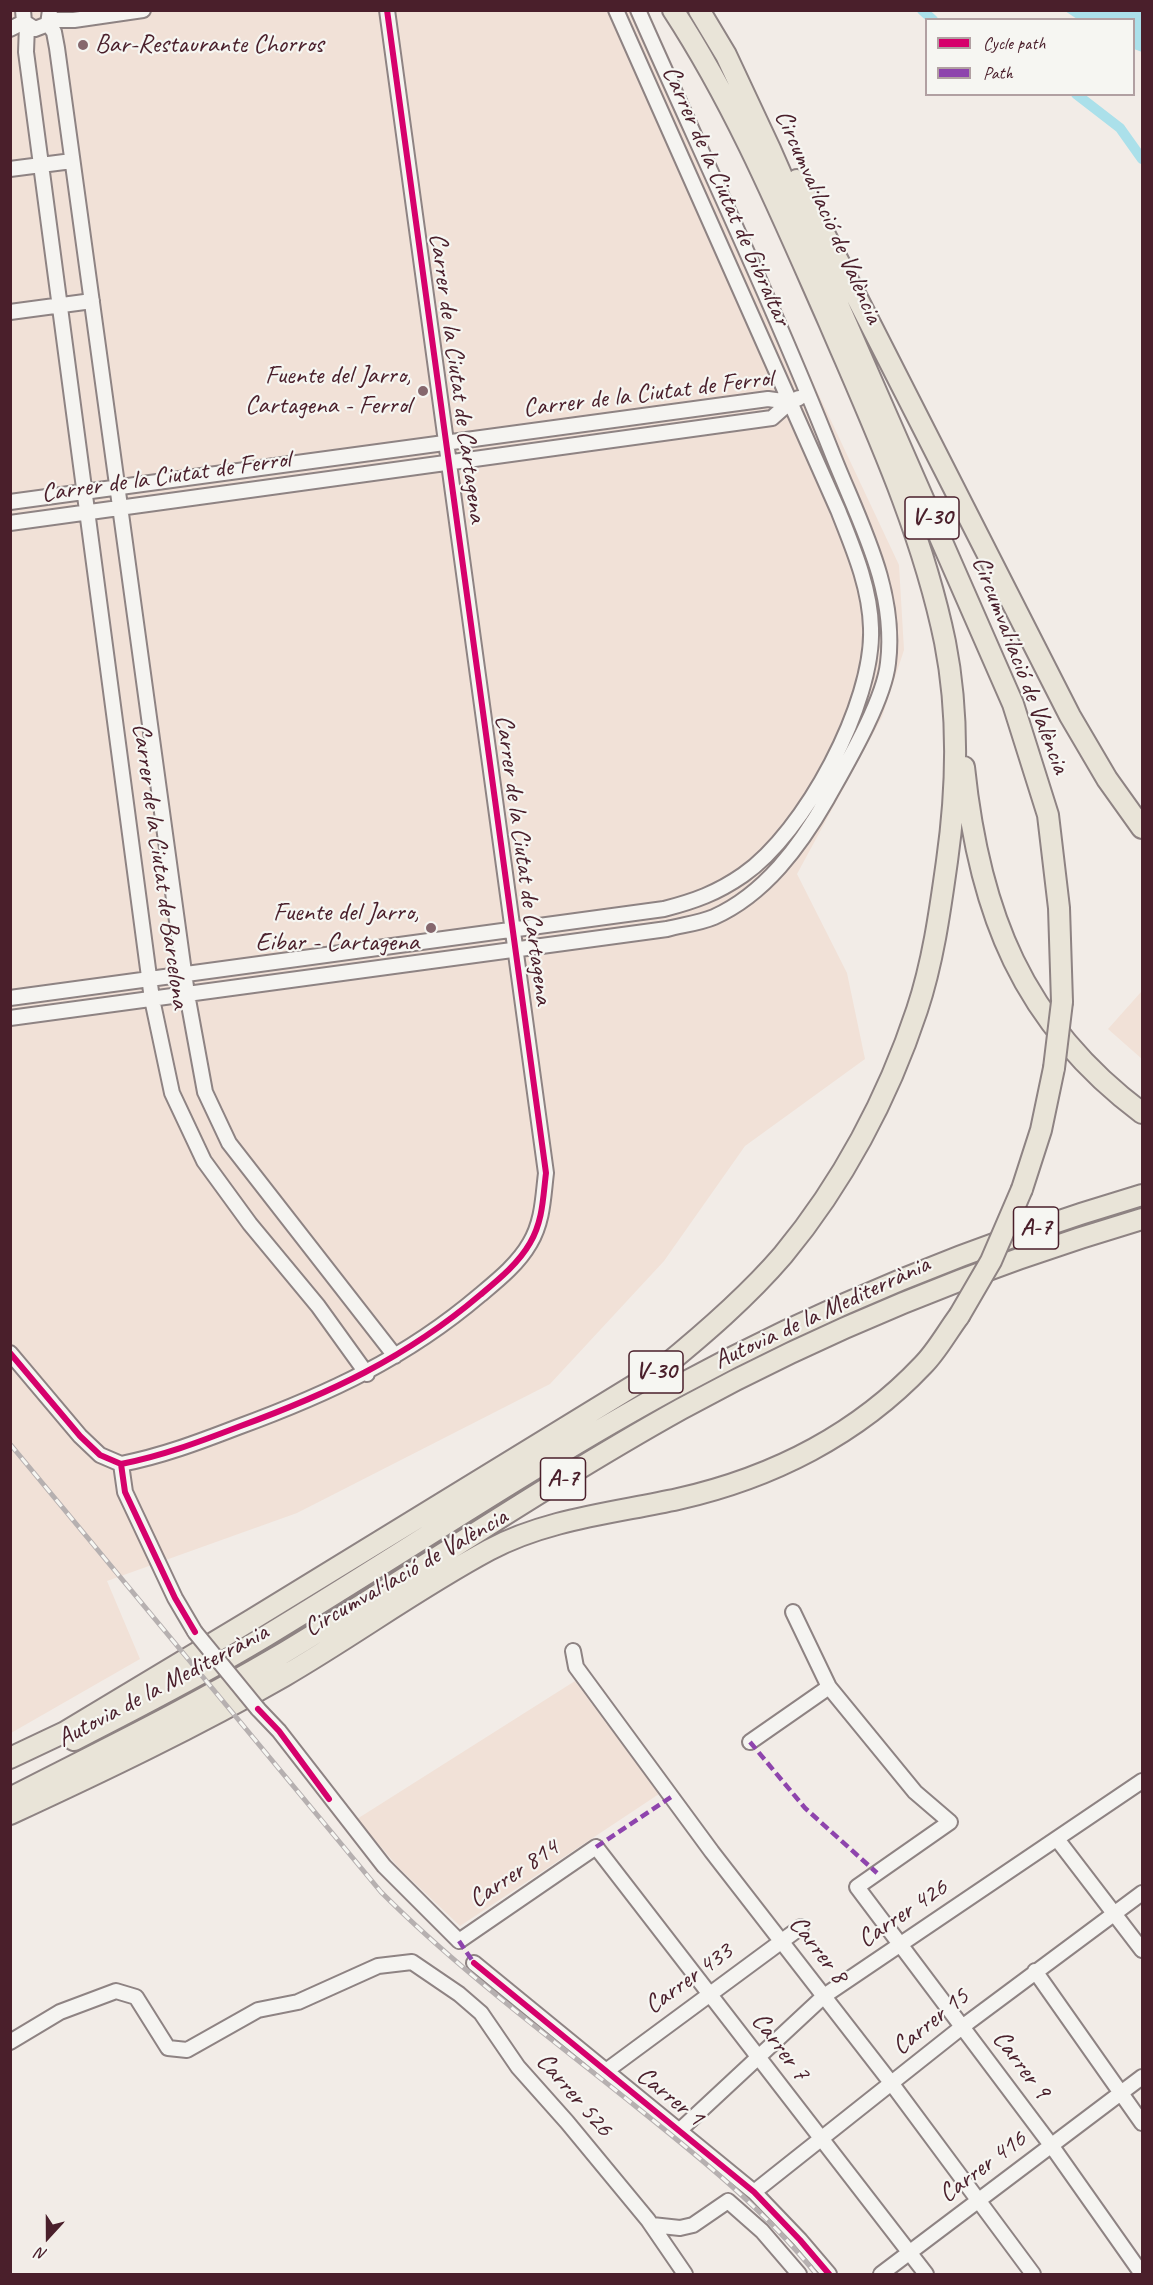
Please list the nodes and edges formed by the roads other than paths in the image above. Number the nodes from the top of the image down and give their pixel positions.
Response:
1 (143, 10) edge
2 (387, 10) edge
3 (616, 10) edge
4 (638, 10) edge
5 (673, 10) edge
6 (699, 10) edge
7 (22, 16) edge
8 (49, 18) edge
9 (10, 29) edge
10 (726, 55) junction
11 (72, 161) junction
12 (41, 165) junction
13 (10, 169) edge
14 (92, 301) junction
15 (60, 305) junction
16 (10, 312) edge
17 (809, 394) junction
18 (790, 402) junction
19 (446, 443) junction
20 (449, 463) junction
21 (117, 487) junction
22 (85, 492) junction
23 (10, 502) edge
24 (120, 508) junction
25 (87, 512) junction
26 (10, 523) edge
27 (954, 714) junction
28 (1143, 828) edge
29 (513, 929) junction
30 (515, 949) junction
31 (184, 974) junction
32 (150, 979) junction
33 (187, 994) junction
34 (10, 998) edge
35 (153, 999) junction
36 (10, 1018) edge
37 (1143, 1113) edge
38 (1143, 1195) edge
39 (1143, 1219) edge
40 (10, 1353) edge
41 (395, 1356) junction
42 (367, 1374) junction
43 (121, 1464) junction
44 (793, 1612) dead end
45 (573, 1651) dead end
46 (829, 1687) junction
47 (750, 1742) dead end
48 (10, 1758) edge
49 (10, 1772) edge
50 (1143, 1781) edge
51 (10, 1798) edge
52 (10, 1814) edge
53 (1057, 1839) junction
54 (596, 1847) joint
55 (1143, 1893) edge
56 (1116, 1912) junction
57 (801, 1927) dead end
58 (781, 1942) junction
59 (902, 1944) junction
60 (1143, 1950) edge
61 (474, 1963) dead end
62 (1035, 1971) junction
63 (710, 1993) junction
64 (824, 1996) junction
65 (962, 2027) junction
66 (10, 2042) edge
67 (758, 2056) junction
68 (606, 2071) junction
69 (1143, 2078) edge
70 (892, 2084) junction
71 (1121, 2093) junction
72 (1143, 2124) edge
73 (680, 2130) junction
74 (820, 2140) junction
75 (1051, 2145) junction
76 (754, 2192) junction
77 (978, 2202) junction
78 (652, 2225) junction
79 (909, 2254) junction
80 (685, 2274) edge
81 (799, 2274) edge
82 (829, 2274) edge
83 (881, 2274) edge
84 (926, 2274) edge
85 (1033, 2274) edge
86 (1142, 2274) edge

1 - 8 street
2 - 19 street, Carrer de la Ciutat de Cartagena
3 - 18 street, Carrer de la Ciutat de Gibraltar
4 - 17 street, Carrer de la Ciutat de Gibraltar
5 - 27 highway, Circumval·lació de València / V-30
6 - 10 highway, Circumval·lació de València / V-30
7 - 8 street
7 - 9 street
7 - 12 street, Carrer de la Ciutat de Barcelona
8 - 11 street, Carrer de la Ciutat de Barcelona
10 - 28 highway
10 - 52 highway, Circumval·lació de València / V-30, bridge
11 - 12 street
11 - 14 street, Carrer de la Ciutat de Barcelona
12 - 13 street
12 - 15 street, Carrer de la Ciutat de Barcelona
14 - 15 street
14 - 21 street, Carrer de la Ciutat de Barcelona
15 - 16 street
15 - 22 street, Carrer de la Ciutat de Barcelona
17 - 18 street
17 - 30 street, Carrer de la Ciutat de Gibraltar
18 - 19 street, Carrer de la Ciutat de Ferrol
18 - 20 street, Carrer de la Ciutat de Ferrol
18 - 29 street, Carrer de la Ciutat de Gibraltar
19 - 20 street, Carrer de la Ciutat de Cartagena
19 - 21 street, Carrer de la Ciutat de Ferrol
20 - 24 street, Carrer de la Ciutat de Ferrol
20 - 29 street, Carrer de la Ciutat de Cartagena
21 - 22 street, Carrer de la Ciutat de Ferrol
21 - 24 street, Carrer de la Ciutat de Barcelona
22 - 23 street, Carrer de la Ciutat de Ferrol
22 - 25 street, Carrer de la Ciutat de Barcelona
24 - 25 street, Carrer de la Ciutat de Ferrol
24 - 31 street, Carrer de la Ciutat de Barcelona
25 - 26 street, Carrer de la Ciutat de Ferrol
25 - 32 street, Carrer de la Ciutat de Barcelona
27 - 37 highway
27 - 48 highway, Circumval·lació de València / V-30
29 - 30 street, Carrer de la Ciutat de Cartagena
29 - 31 street, Carrer de la Ciutat de Gibraltar
30 - 33 street, Carrer de la Ciutat de Gibraltar
30 - 41 street, Carrer de la Ciutat de Cartagena
31 - 32 street, Carrer de la Ciutat de Gibraltar
31 - 33 street, Carrer de la Ciutat de Barcelona
32 - 34 street, Carrer de la Ciutat de Gibraltar
32 - 35 street, Carrer de la Ciutat de Barcelona
33 - 35 street, Carrer de la Ciutat de Gibraltar
33 - 41 street, Carrer de la Ciutat de Barcelona
35 - 36 street, Carrer de la Ciutat de Gibraltar
35 - 42 street, Carrer de la Ciutat de Barcelona
38 - 49 highway, Autovia de la Mediterrània / A-7
39 - 51 highway, Autovia de la Mediterrània / A-7
40 - 43 street
41 - 42 street, Carrer de la Ciutat de Cartagena
42 - 43 street, Carrer de la Ciutat de Cartagena
43 - 54 street, Carrer 814, bridge
44 - 46 street
45 - 58 street, Carrer 8
46 - 47 street
46 - 59 street, Carrer 9
50 - 53 street, Carrer 426
53 - 56 street
53 - 59 street, Carrer 426
54 - 63 street, Carrer 7
55 - 56 street, Carrer 15
56 - 60 street
56 - 62 street, Carrer 15
57 - 58 street, Carrer 433
58 - 63 street, Carrer 433
58 - 64 street, Carrer 8
59 - 64 street, Carrer 426
59 - 65 street, Carrer 9
61 - 68 street, Carrer 1
62 - 65 street, Carrer 15
62 - 71 street
63 - 67 street, Carrer 7
63 - 68 street, Carrer 433
64 - 67 street, Carrer 426
64 - 70 street, Carrer 8
65 - 70 street, Carrer 15
65 - 75 street, Carrer 9
66 - 78 street, Carrer 526
67 - 73 street, Carrer 426
67 - 74 street, Carrer 7
68 - 73 street, Carrer 1
69 - 71 street, Carrer 416
70 - 74 street, Carrer 15
70 - 77 street, Carrer 8
71 - 72 street
71 - 75 street, Carrer 416
73 - 76 street, Carrer 1
74 - 76 street, Carrer 15
74 - 79 street, Carrer 7
75 - 77 street, Carrer 416
75 - 86 street, Carrer 9
76 - 82 street, Carrer 1
77 - 79 street, Carrer 416
77 - 85 street, Carrer 8
78 - 80 street, Carrer 526
78 - 81 street
79 - 83 street, Carrer 416
79 - 84 street, Carrer 7

